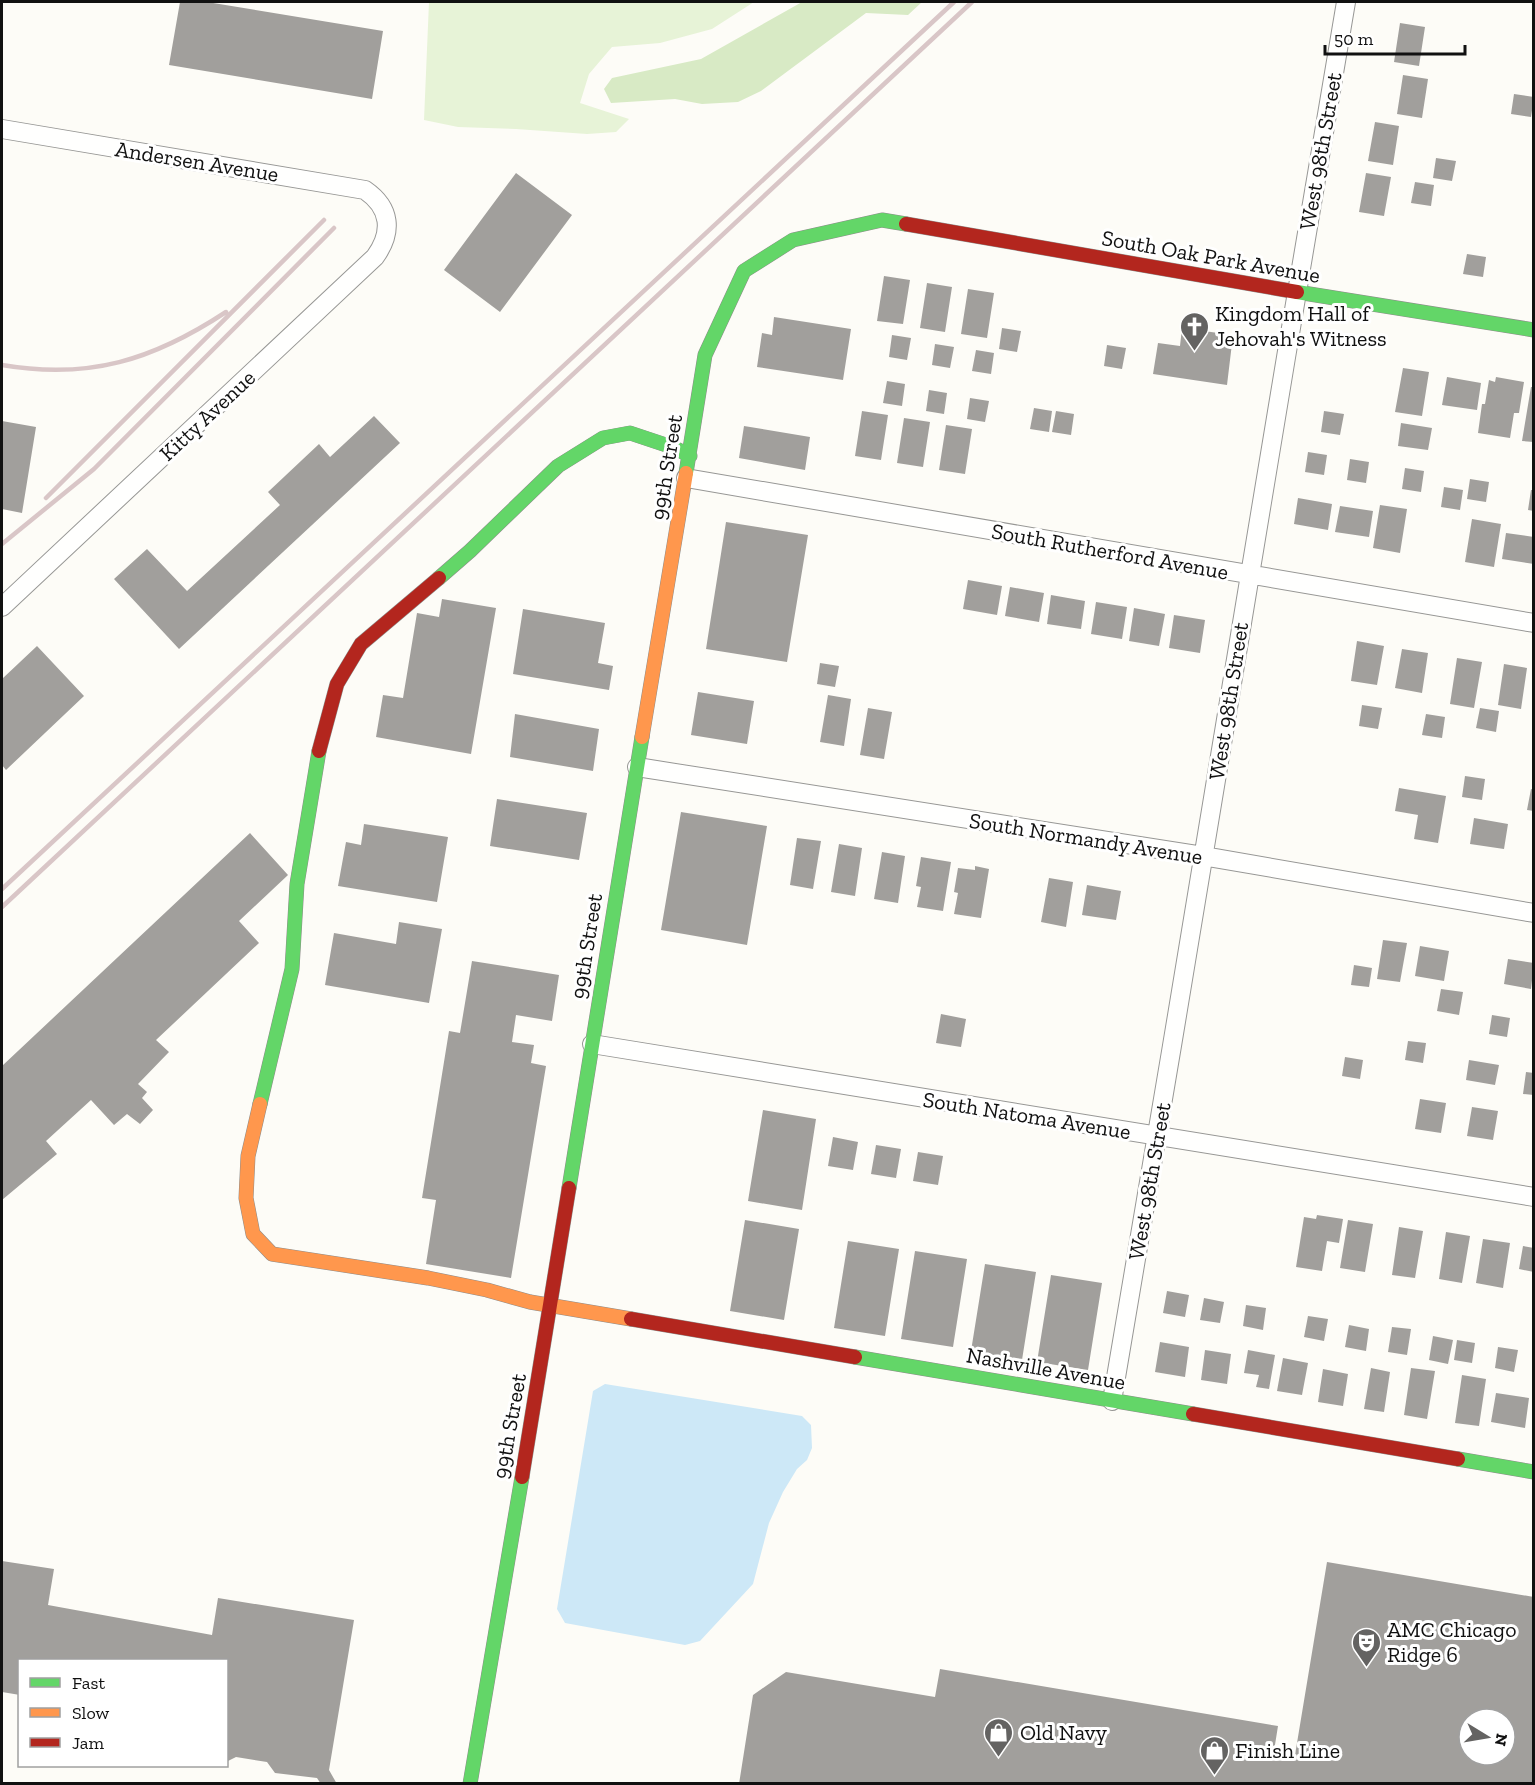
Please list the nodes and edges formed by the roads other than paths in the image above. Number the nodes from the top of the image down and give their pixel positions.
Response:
1 (1346, 2) edge
2 (2, 129) edge
3 (384, 211) joint
4 (882, 220) joint
5 (1296, 292) junction
6 (1533, 330) edge
7 (690, 456) junction
8 (686, 478) junction
9 (1249, 575) junction
10 (2, 607) edge
11 (1533, 623) edge
12 (637, 768) junction
13 (1203, 856) junction
14 (1533, 913) edge
15 (592, 1044) junction
16 (1158, 1136) junction
17 (1533, 1197) edge
18 (551, 1306) junction
19 (1112, 1401) junction
20 (1533, 1472) edge
21 (470, 1784) edge

1 - 5 street, West 98th Street
2 - 3 street, Andersen Avenue
3 - 10 street, Kitty Avenue
4 - 5 street, South Oak Park Avenue
4 - 7 street, 99th Street
5 - 6 street, South Oak Park Avenue
5 - 9 street, West 98th Street
7 - 8 street, 99th Street
7 - 18 street, Nashville Avenue
8 - 9 street, South Rutherford Avenue
8 - 12 street, 99th Street
9 - 11 street, South Rutherford Avenue
9 - 13 street, West 98th Street
12 - 13 street, South Normandy Avenue
12 - 15 street, 99th Street
13 - 14 street, South Normandy Avenue
13 - 16 street, West 98th Street
15 - 16 street, South Natoma Avenue
15 - 18 street, 99th Street
16 - 17 street, South Natoma Avenue
16 - 19 street, West 98th Street
18 - 19 street, Nashville Avenue
18 - 21 street, 99th Street
19 - 20 street, Nashville Avenue

